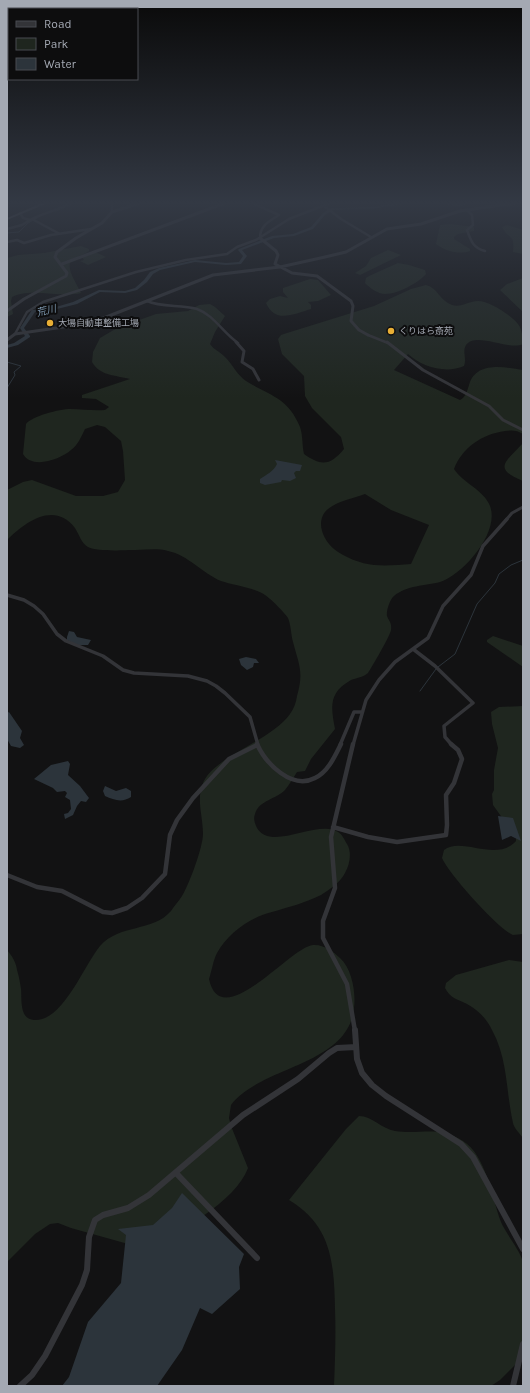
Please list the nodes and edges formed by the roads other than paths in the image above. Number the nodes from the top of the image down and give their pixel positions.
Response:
1 (64, 268) edge
2 (153, 268) edge
3 (272, 268) edge
4 (282, 268) edge
5 (147, 301) junction
6 (7, 312) edge
7 (15, 334) junction
8 (368, 335) joint
9 (7, 340) edge
10 (259, 380) dead end
11 (523, 430) edge
12 (523, 507) edge
13 (7, 595) edge
14 (413, 650) junction
15 (362, 712) junction
16 (257, 745) junction
17 (333, 827) junction
18 (7, 875) edge
19 (356, 1047) junction
20 (176, 1173) junction
21 (523, 1249) edge
22 (257, 1258) dead end
23 (523, 1344) edge
24 (20, 1386) edge
25 (513, 1386) edge

1 - 6 street
2 - 7 street
3 - 5 street
4 - 8 street
5 - 7 street
5 - 10 street
7 - 9 street
8 - 11 street
12 - 14 street
13 - 16 street
14 - 15 street
14 - 17 street
15 - 16 street
15 - 17 street
16 - 18 street
17 - 19 street
19 - 20 street
19 - 21 street
20 - 22 street
20 - 24 street
23 - 25 street

